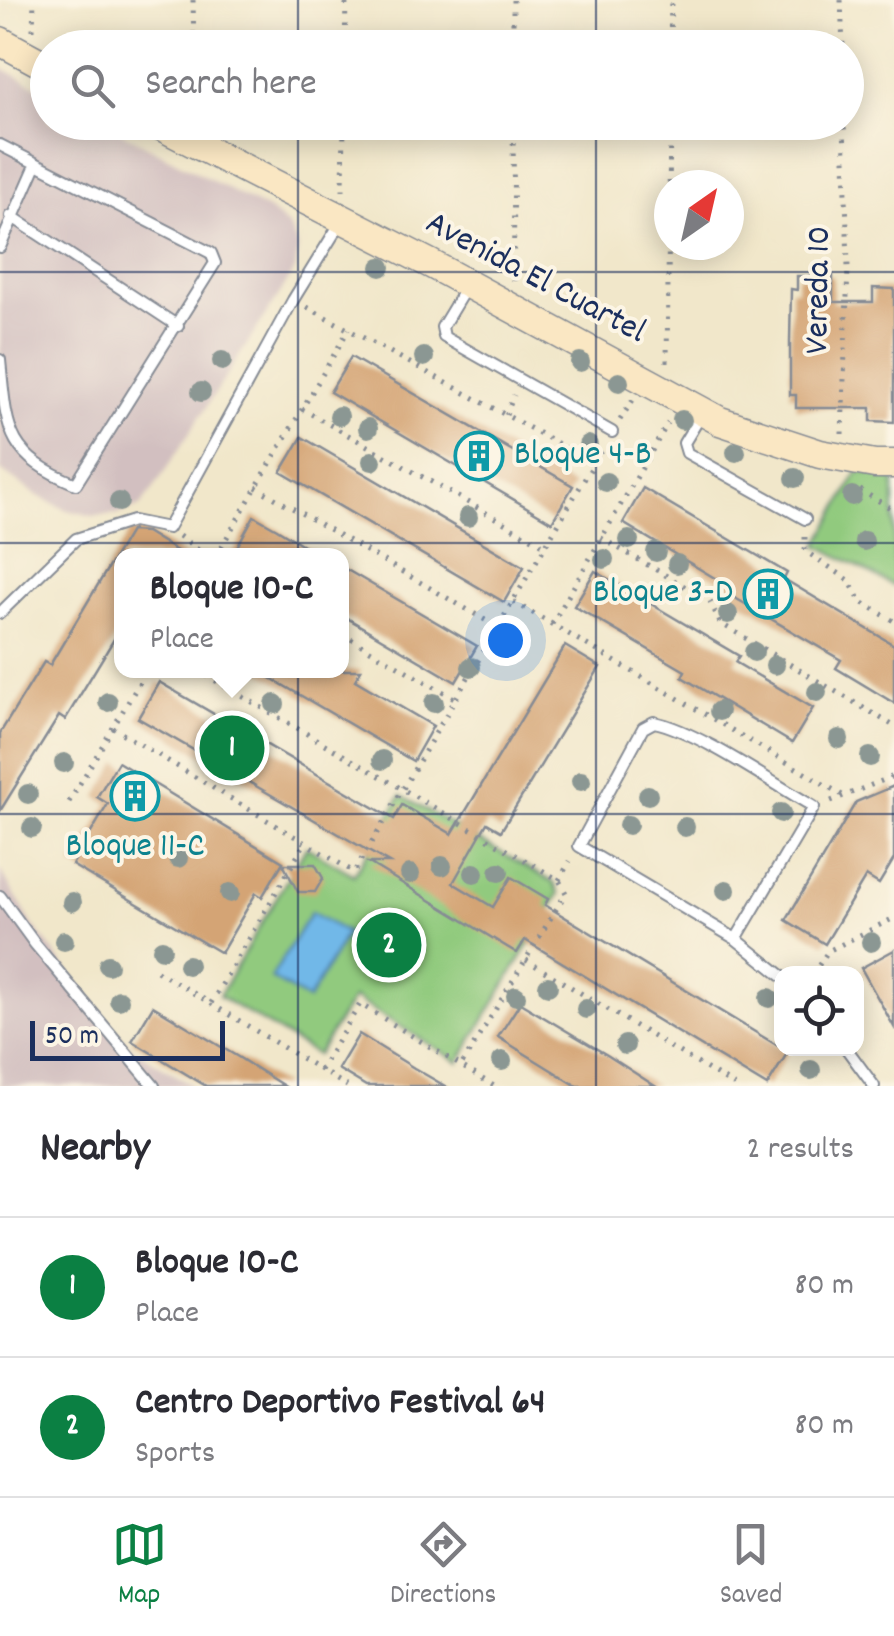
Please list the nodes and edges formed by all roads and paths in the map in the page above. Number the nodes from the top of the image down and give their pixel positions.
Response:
1 (193, 0) edge
2 (346, 0) edge
3 (514, 0) edge
4 (671, 0) edge
5 (842, 0) edge
6 (194, 30) edge
7 (345, 30) edge
8 (514, 30) edge
9 (670, 30) edge
10 (842, 30) edge
11 (0, 42) edge
12 (30, 58) edge
13 (188, 140) edge
14 (344, 140) edge
15 (514, 140) edge
16 (670, 140) edge
17 (844, 140) edge
18 (0, 145) edge
19 (36, 165) junction
20 (12, 216) junction
21 (343, 219) junction
22 (0, 247) edge
23 (468, 284) junction
24 (293, 300) junction
25 (514, 309) junction
26 (178, 326) junction
27 (349, 329) junction
28 (0, 360) edge
29 (675, 396) junction
30 (302, 409) junction
31 (3, 420) edge
32 (612, 432) junction
33 (841, 459) junction
34 (594, 463) junction
35 (894, 464) edge
36 (256, 486) junction
37 (805, 518) joint
38 (168, 528) junction
39 (601, 538) junction
40 (545, 546) junction
41 (197, 548) edge
42 (221, 548) edge
43 (514, 602) junction
44 (0, 613) edge
45 (894, 620) edge
46 (552, 624) junction
47 (499, 628) junction
48 (349, 638) edge
49 (142, 678) edge
50 (211, 678) edge
51 (456, 699) junction
52 (894, 726) edge
53 (113, 728) junction
54 (894, 776) edge
55 (402, 790) junction
56 (844, 796) junction
57 (69, 802) dead end
58 (814, 807) junction
59 (305, 843) junction
60 (0, 896) edge
61 (894, 918) edge
62 (736, 939) junction
63 (526, 960) junction
64 (818, 966) edge
65 (774, 970) edge
66 (157, 971) dead end
67 (211, 1004) junction
68 (852, 1056) edge
69 (461, 1066) junction
70 (320, 1070) junction
71 (154, 1086) edge
72 (347, 1086) edge
73 (494, 1086) edge
74 (735, 1086) edge
75 (874, 1086) edge

1 - 6 path
2 - 7 path
3 - 8 path
4 - 9 path
5 - 10 path
11 - 12 main road
13 - 21 main road, Avenida El Cuartel
14 - 21 path
15 - 25 path
16 - 29 path
17 - 33 path, Vereda 10
18 - 19 lane
19 - 20 lane
19 - 26 lane
20 - 22 lane
20 - 26 lane
21 - 23 main road, Avenida El Cuartel
21 - 24 lane
23 - 25 main road, Avenida El Cuartel
23 - 32 lane
24 - 27 path
24 - 38 lane
25 - 29 main road, Avenida El Cuartel
26 - 31 lane
27 - 30 path
27 - 34 path
28 - 31 lane
29 - 32 path
29 - 33 main road, Avenida El Cuartel
29 - 37 lane
29 - 39 path
30 - 36 path
30 - 40 path
32 - 34 path
33 - 35 main road, Avenida El Cuartel
34 - 40 path
36 - 42 path
36 - 47 path
37 - 45 path
38 - 41 path
38 - 44 lane
39 - 46 path
39 - 52 path
40 - 43 path
43 - 46 path
43 - 47 path
46 - 56 path
47 - 51 path
48 - 51 path
49 - 53 path
50 - 55 path
51 - 55 path
53 - 57 path
53 - 59 path
54 - 56 path
55 - 59 path
55 - 63 path
56 - 58 path
58 - 62 lane
58 - 62 lane
59 - 67 path
60 - 71 lane
61 - 64 path
62 - 65 lane
63 - 69 path
63 - 74 path
66 - 67 path
67 - 70 path
68 - 75 lane
69 - 70 path
69 - 73 path
70 - 72 path

